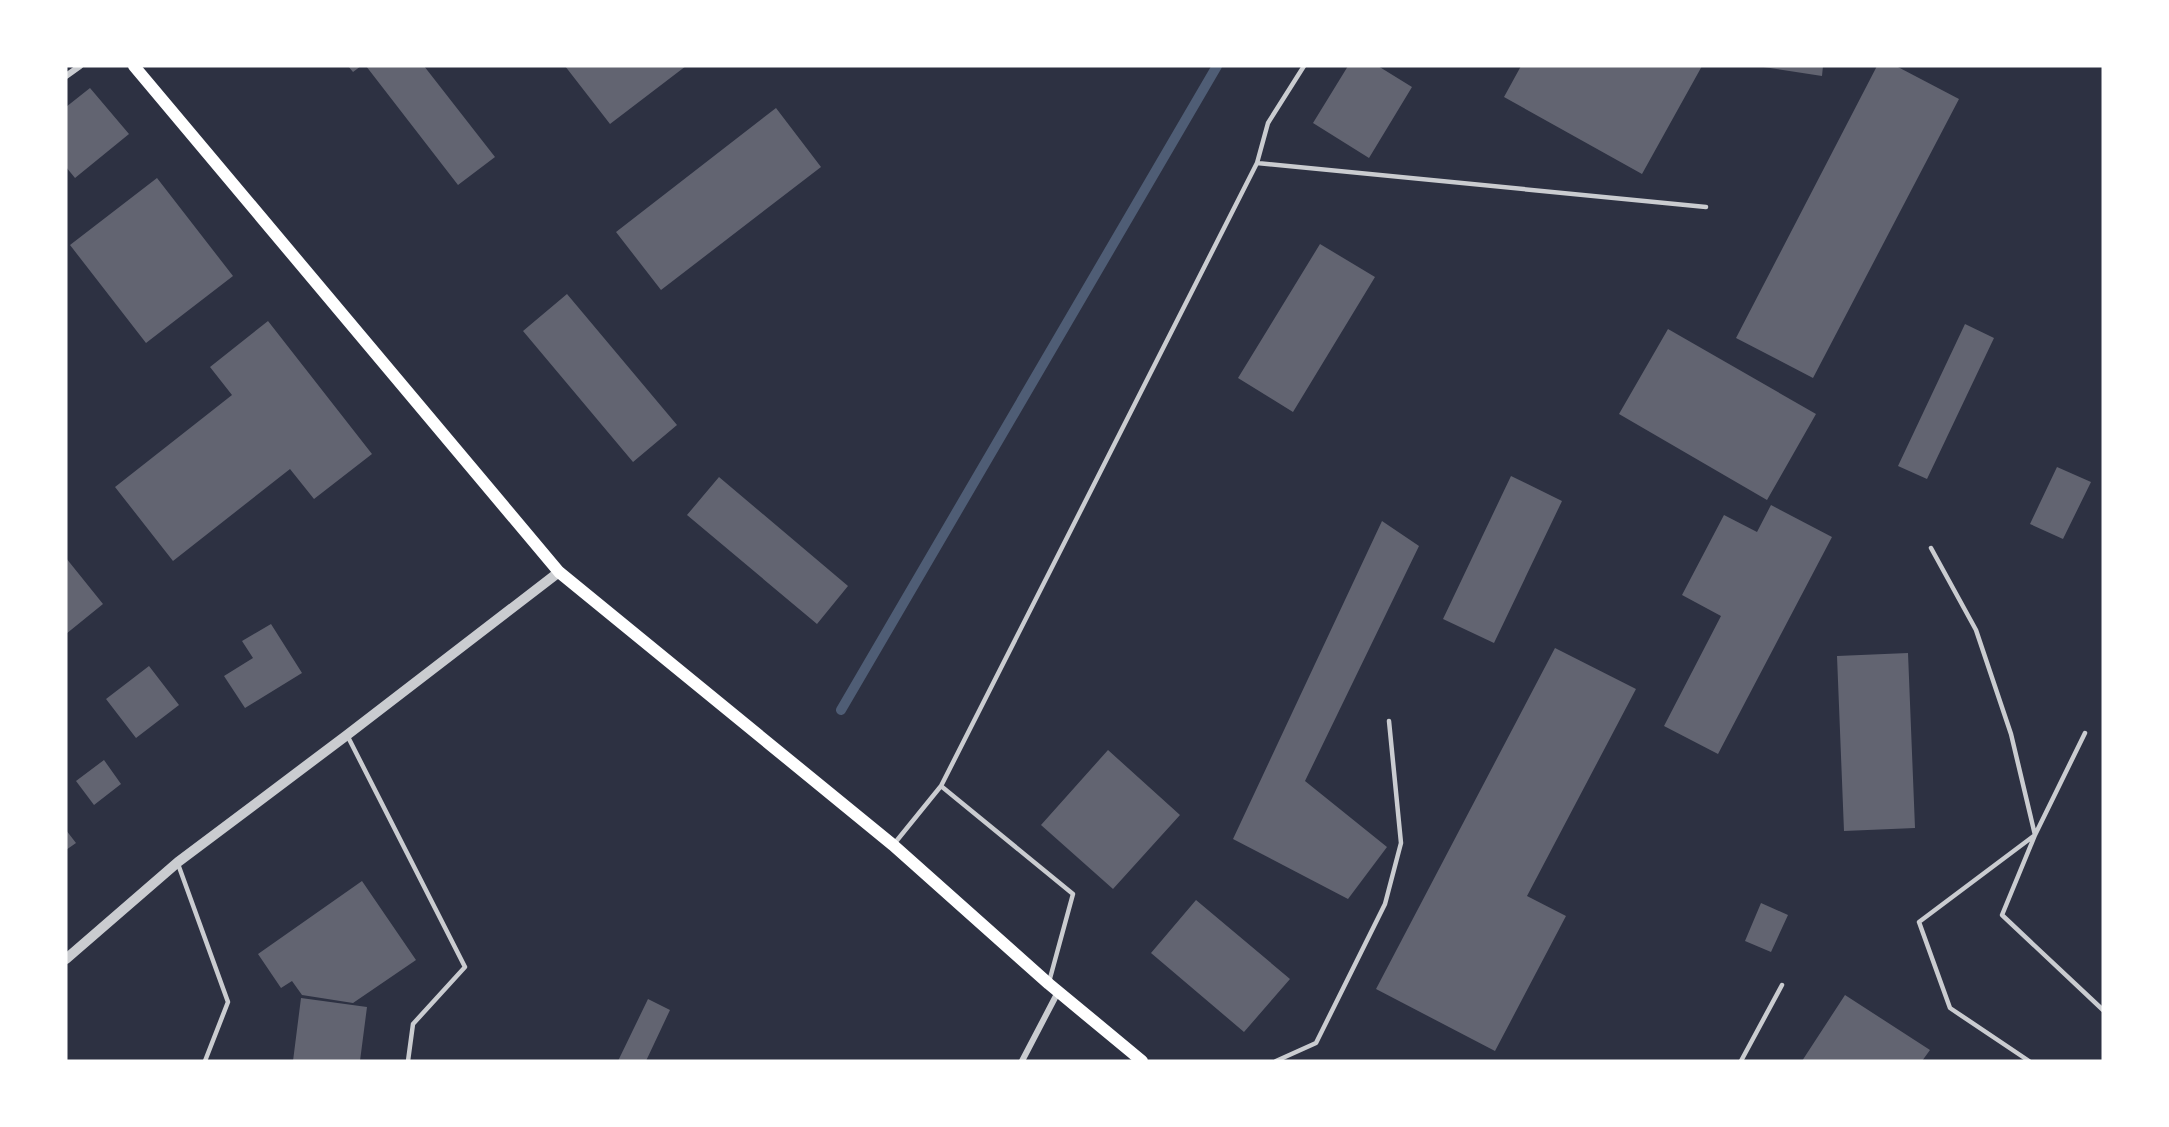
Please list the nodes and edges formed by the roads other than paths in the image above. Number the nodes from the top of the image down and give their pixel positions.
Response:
1 (80, 66) edge
2 (134, 66) edge
3 (1305, 66) edge
4 (66, 76) edge
5 (1257, 163) junction
6 (1706, 207) dead end
7 (1931, 548) dead end
8 (559, 572) junction
9 (1389, 721) dead end
10 (2085, 733) dead end
11 (347, 735) junction
12 (941, 786) junction
13 (2035, 835) junction
14 (893, 845) junction
15 (178, 862) junction
16 (66, 959) edge
17 (1782, 985) dead end
18 (1053, 988) junction
19 (2103, 1010) edge
20 (205, 1061) edge
21 (408, 1061) edge
22 (1022, 1061) edge
23 (1142, 1061) edge
24 (1276, 1061) edge
25 (1741, 1061) edge
26 (2029, 1061) edge

1 - 4 street
2 - 8 main road
3 - 5 lane
5 - 6 lane
5 - 12 lane
7 - 13 lane
8 - 11 street
8 - 14 main road
9 - 24 lane
10 - 13 lane
11 - 15 street
11 - 21 lane
12 - 14 lane
12 - 18 lane
13 - 19 lane
13 - 26 lane
14 - 18 main road
15 - 16 street
15 - 20 lane
17 - 25 lane
18 - 22 street
18 - 23 main road

